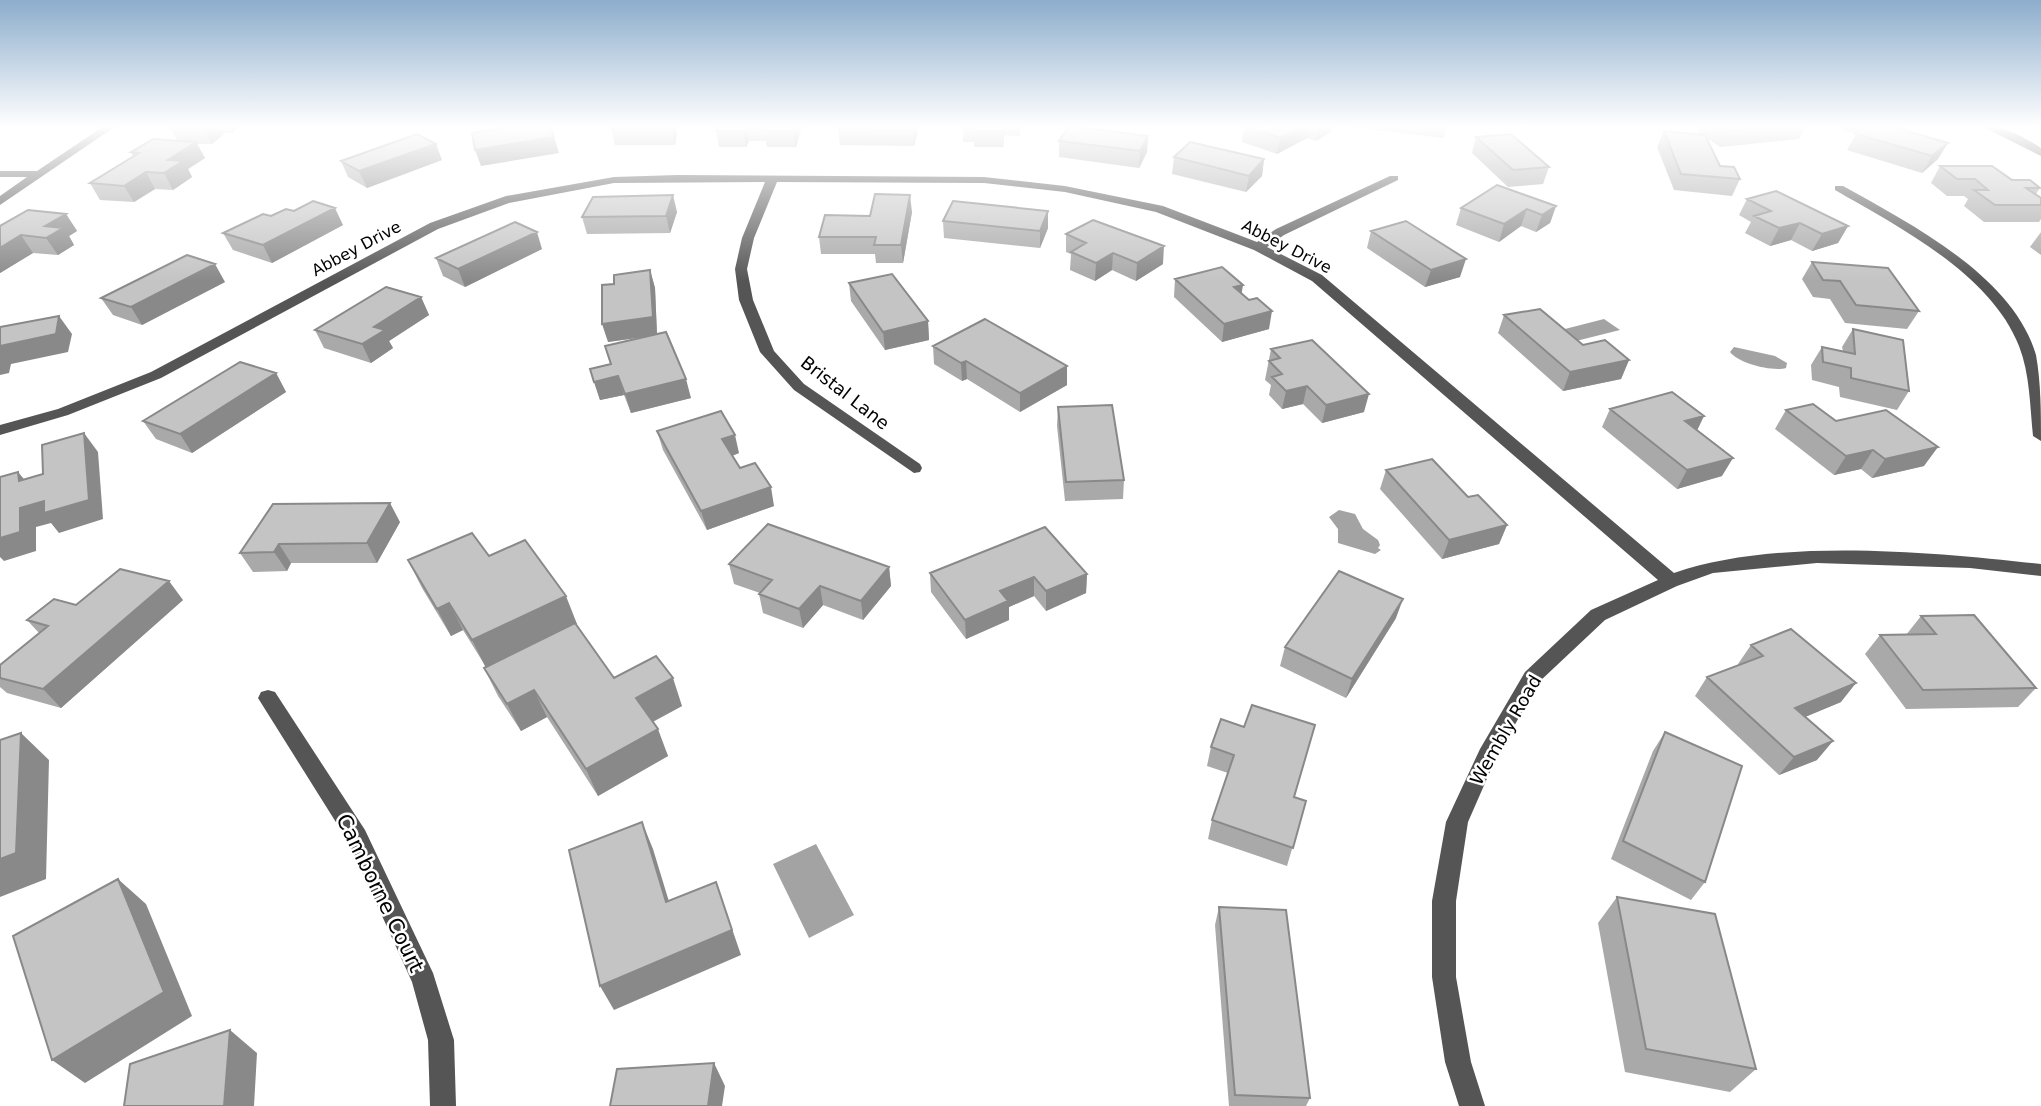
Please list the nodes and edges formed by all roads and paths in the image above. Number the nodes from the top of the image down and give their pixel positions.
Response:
1 (36, 178) edge
2 (1394, 178) dead end
3 (772, 180) junction
4 (1839, 188) dead end
5 (0, 201) edge
6 (1258, 247) junction
7 (0, 430) edge
8 (2041, 436) edge
9 (914, 468) dead end
10 (2041, 570) edge
11 (1671, 581) junction
12 (268, 698) dead end
13 (443, 1106) edge
14 (1472, 1106) edge

1 - 5 street
2 - 6 street
3 - 6 street, Abbey Drive
3 - 7 street, Abbey Drive
3 - 9 street, Bristal Lane
4 - 8 street
6 - 11 street, Abbey Drive
10 - 11 street, Wembly Road
11 - 14 street, Wembly Road
12 - 13 street, Camborne Court

